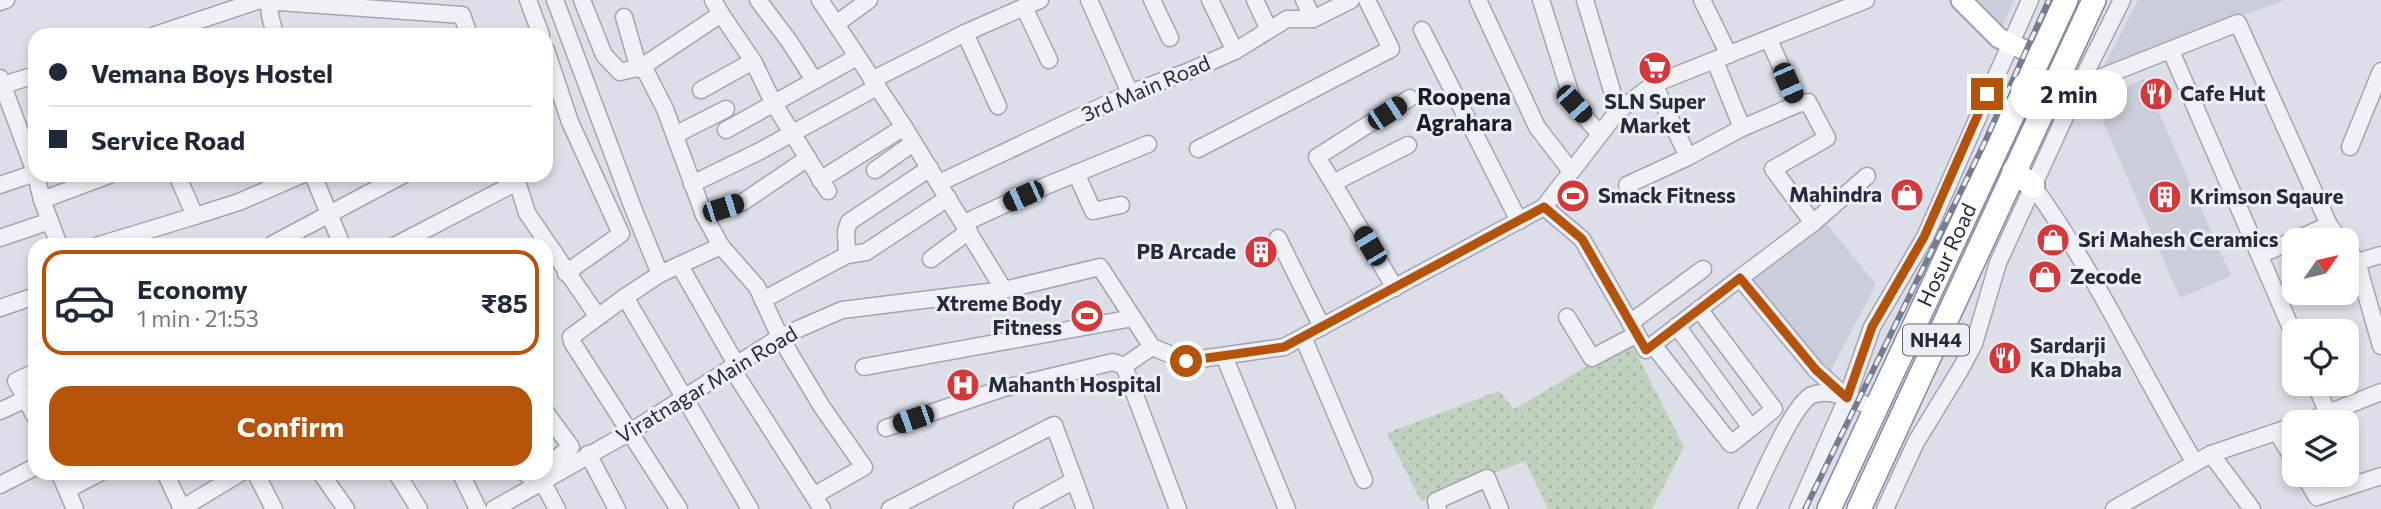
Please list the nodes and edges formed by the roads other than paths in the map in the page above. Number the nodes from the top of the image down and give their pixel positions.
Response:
1 (6, 0) edge
2 (528, 0) edge
3 (555, 0) edge
4 (582, 0) edge
5 (758, 0) edge
6 (820, 0) edge
7 (869, 0) edge
8 (1040, 0) edge
9 (1090, 0) edge
10 (1152, 0) edge
11 (1210, 0) edge
12 (1255, 0) edge
13 (1304, 0) edge
14 (1351, 0) edge
15 (1367, 0) edge
16 (1478, 0) edge
17 (1541, 0) edge
18 (1585, 0) edge
19 (1702, 0) edge
20 (1866, 0) edge
21 (1961, 0) edge
22 (2030, 0) edge
23 (2066, 0) edge
24 (2094, 0) edge
25 (2122, 0) edge
26 (260, 1) edge
27 (0, 2) edge
28 (717, 7) edge
29 (1024, 7) junction
30 (624, 17) dead end
31 (1313, 19) junction
32 (836, 24) junction
33 (177, 28) edge
34 (273, 28) edge
35 (467, 28) edge
36 (538, 28) edge
37 (1269, 30) junction
38 (1422, 30) dead end
39 (965, 33) junction
40 (1170, 38) dead end
41 (1769, 40) junction
42 (2009, 44) junction
43 (1235, 51) junction
44 (2171, 51) junction
45 (857, 57) junction
46 (2039, 57) junction
47 (1722, 58) junction
48 (1049, 60) dead end
49 (753, 61) junction
50 (641, 68) junction
51 (553, 71) edge
52 (2381, 71) edge
53 (28, 77) edge
54 (814, 80) junction
55 (1, 83) edge
56 (874, 83) junction
57 (1654, 84) junction
58 (2079, 86) junction
59 (701, 90) dead end
60 (1130, 93) junction
61 (1409, 98) dead end
62 (774, 104) junction
63 (1798, 104) junction
64 (998, 106) dead end
65 (2374, 108) edge
66 (726, 109) dead end
67 (1618, 111) junction
68 (904, 127) junction
69 (1742, 128) junction
70 (726, 130) dead end
71 (792, 133) junction
72 (1600, 133) junction
73 (28, 134) edge
74 (675, 135) junction
75 (913, 144) junction
76 (1148, 144) dead end
77 (1408, 145) dead end
78 (2350, 147) dead end
79 (1198, 149) dead end
80 (1688, 157) junction
81 (808, 159) junction
82 (930, 168) junction
83 (876, 170) dead end
84 (1571, 171) junction
85 (2014, 171) junction
86 (1076, 173) junction
87 (28, 175) edge
88 (1867, 176) dead end
89 (37, 182) edge
90 (90, 182) edge
91 (180, 182) edge
92 (285, 182) edge
93 (316, 182) edge
94 (390, 182) edge
95 (509, 182) edge
96 (517, 182) edge
97 (939, 183) junction
98 (1333, 183) junction
99 (692, 184) junction
100 (0, 185) edge
101 (1627, 185) dead end
102 (2033, 186) junction
103 (948, 198) junction
104 (41, 200) junction
105 (1121, 205) dead end
106 (1544, 207) junction
107 (328, 215) junction
108 (704, 215) junction
109 (195, 216) junction
110 (50, 221) junction
111 (1519, 221) junction
112 (1813, 223) junction
113 (2329, 225) junction
114 (967, 227) junction
115 (2322, 228) edge
116 (2331, 228) edge
117 (0, 238) edge
118 (56, 238) edge
119 (122, 238) edge
120 (284, 238) edge
121 (339, 238) edge
122 (409, 238) edge
123 (543, 238) edge
124 (1278, 238) dead end
125 (721, 246) junction
126 (2282, 246) edge
127 (553, 254) edge
128 (847, 255) junction
129 (2260, 255) junction
130 (2381, 255) edge
131 (930, 259) dead end
132 (2359, 261) edge
133 (680, 266) junction
134 (2359, 268) edge
135 (1703, 269) dead end
136 (566, 274) junction
137 (660, 274) junction
138 (1740, 278) junction
139 (1395, 288) junction
140 (1004, 290) junction
141 (625, 297) junction
142 (28, 298) edge
143 (763, 300) junction
144 (0, 308) edge
145 (1699, 309) junction
146 (598, 317) junction
147 (1567, 317) dead end
148 (1133, 318) junction
149 (2287, 319) edge
150 (1677, 326) junction
151 (1322, 327) junction
152 (1633, 328) junction
153 (2378, 328) edge
154 (1303, 337) junction
155 (780, 338) junction
156 (1653, 345) junction
157 (2381, 346) edge
158 (1152, 347) junction
159 (1224, 356) junction
160 (734, 365) junction
161 (1124, 366) junction
162 (864, 367) dead end
163 (28, 375) edge
164 (2381, 392) edge
165 (1847, 398) junction
166 (26, 399) junction
167 (684, 399) junction
168 (28, 403) edge
169 (1876, 410) junction
170 (2338, 410) edge
171 (0, 411) edge
172 (553, 423) edge
173 (886, 428) dead end
174 (1751, 428) junction
175 (2282, 430) edge
176 (630, 432) junction
177 (2277, 432) junction
178 (2282, 440) edge
179 (588, 454) junction
180 (2211, 454) junction
181 (2195, 463) junction
182 (553, 465) edge
183 (553, 469) edge
184 (28, 471) edge
185 (2381, 476) edge
186 (63, 480) edge
187 (86, 480) edge
188 (169, 480) edge
189 (229, 480) edge
190 (259, 480) edge
191 (326, 480) edge
192 (401, 480) edge
193 (464, 480) edge
194 (535, 480) edge
195 (548, 480) edge
196 (1363, 480) dead end
197 (1073, 481) junction
198 (2359, 483) edge
199 (0, 485) edge
200 (2311, 487) edge
201 (2347, 487) edge
202 (67, 490) junction
203 (818, 502) edge
204 (75, 509) edge
205 (182, 509) edge
206 (274, 509) edge
207 (346, 509) edge
208 (419, 509) edge
209 (478, 509) edge
210 (494, 509) edge
211 (557, 509) edge
212 (617, 509) edge
213 (679, 509) edge
214 (750, 509) edge
215 (890, 509) edge
216 (1022, 509) edge
217 (1085, 509) edge
218 (1178, 509) edge
219 (1287, 509) edge
220 (1438, 509) edge
221 (1500, 509) edge
222 (1747, 509) edge
223 (1798, 509) edge
224 (1829, 509) edge
225 (1859, 509) edge
226 (1885, 509) edge
227 (2114, 509) edge
228 (2252, 509) edge

1 - 27 street
2 - 36 street
3 - 137 street
4 - 50 street
5 - 54 street
6 - 32 street
7 - 32 street
8 - 29 street
9 - 60 street
10 - 40 street
11 - 43 street
12 - 37 street
13 - 31 street
14 - 31 street, 3rd Main Road
15 - 79 street
16 - 84 street
17 - 72 street
18 - 67 street
19 - 47 street
20 - 41 street
21 - 42 main road
22 - 42 street
23 - 46 highway, Hosur Road / NH44
24 - 85 highway, Hosur Road / NH44
25 - 58 street
26 - 33 street
26 - 34 street
26 - 35 street
28 - 49 street
28 - 50 street
29 - 39 street
29 - 48 street
30 - 50 street
31 - 37 street, 3rd Main Road
32 - 45 street
37 - 43 street, 3rd Main Road
38 - 111 street
39 - 56 street
39 - 64 street
41 - 47 street
41 - 63 street
42 - 46 main road
42 - 165 street
43 - 60 street, 3rd Main Road
44 - 58 street
44 - 113 street
44 - 129 street
45 - 54 street
45 - 56 street
46 - 169 highway, Hosur Road / NH44
47 - 57 street
47 - 69 street
49 - 59 street
49 - 62 street
50 - 74 street
51 - 136 street
52 - 65 street
53 - 55 street
54 - 62 street
55 - 73 street
56 - 68 street
56 - 71 street
57 - 67 street
57 - 80 street
58 - 102 street
60 - 97 street, 3rd Main Road
61 - 98 street
62 - 70 street
62 - 71 street
63 - 69 street
63 - 112 street
65 - 78 street
66 - 74 street
67 - 72 street
68 - 75 street
68 - 81 street
69 - 80 street
71 - 81 street
71 - 99 street
72 - 84 street
74 - 99 street
75 - 82 street
75 - 83 street
76 - 86 street
77 - 98 street
80 - 101 street
81 - 108 street
82 - 97 street
82 - 128 street
84 - 106 street
85 - 102 highway
85 - 225 highway, Hosur Road / NH44
86 - 105 street
86 - 114 street
87 - 100 street
88 - 112 street
89 - 104 street
90 - 104 street
91 - 109 street
92 - 109 street
93 - 107 street
94 - 107 street
95 - 122 street
96 - 123 street
97 - 103 street
98 - 139 street
99 - 108 street
102 - 181 street
102 - 226 street
103 - 114 street
103 - 128 street
104 - 110 street
106 - 111 street
106 - 152 street
107 - 120 street
107 - 121 street
108 - 125 street
109 - 119 street
110 - 117 street
110 - 118 street
111 - 139 street
112 - 138 street
113 - 115 street
113 - 116 street
114 - 131 street
114 - 140 street
124 - 151 street
125 - 133 street
125 - 143 street
126 - 129 street
127 - 136 street
128 - 143 street
129 - 149 street
130 - 132 street
133 - 137 street
133 - 160 street
134 - 153 street
135 - 152 street
136 - 146 street
137 - 141 street
138 - 145 street
138 - 165 street
139 - 151 street
140 - 148 street, Viratnagar Main Road
140 - 155 street, Viratnagar Main Road
141 - 146 street
141 - 167 street
142 - 144 street
143 - 155 street
145 - 150 street
145 - 174 street
146 - 176 street
147 - 152 street
148 - 158 street, Viratnagar Main Road
148 - 162 street
150 - 156 street
150 - 174 street
151 - 154 street
152 - 156 street
153 - 157 street
154 - 159 street
154 - 196 street
155 - 160 street, Viratnagar Main Road
155 - 203 street
156 - 174 street
158 - 159 street
158 - 161 street
159 - 219 street
160 - 167 street, Viratnagar Main Road
160 - 203 street
161 - 173 street
161 - 218 street
163 - 166 street
164 - 170 street
165 - 169 street
165 - 222 street
165 - 223 street
166 - 168 street
166 - 171 street
167 - 176 street, Viratnagar Main Road
167 - 214 street
169 - 224 highway, Hosur Road / NH44
172 - 182 street
175 - 177 street
176 - 179 street, Viratnagar Main Road
176 - 213 street
177 - 178 street
177 - 180 street
179 - 183 street, Viratnagar Main Road
179 - 212 street
180 - 181 street
180 - 228 street
181 - 227 street
184 - 199 street
185 - 198 street
186 - 202 street
187 - 202 street
188 - 205 street
189 - 205 street
190 - 206 street
191 - 207 street
192 - 208 street
193 - 209 street
194 - 210 street, Viratnagar Main Road
195 - 211 street
197 - 215 street
197 - 216 street
197 - 217 street
200 - 201 street
202 - 204 street
220 - 221 street

